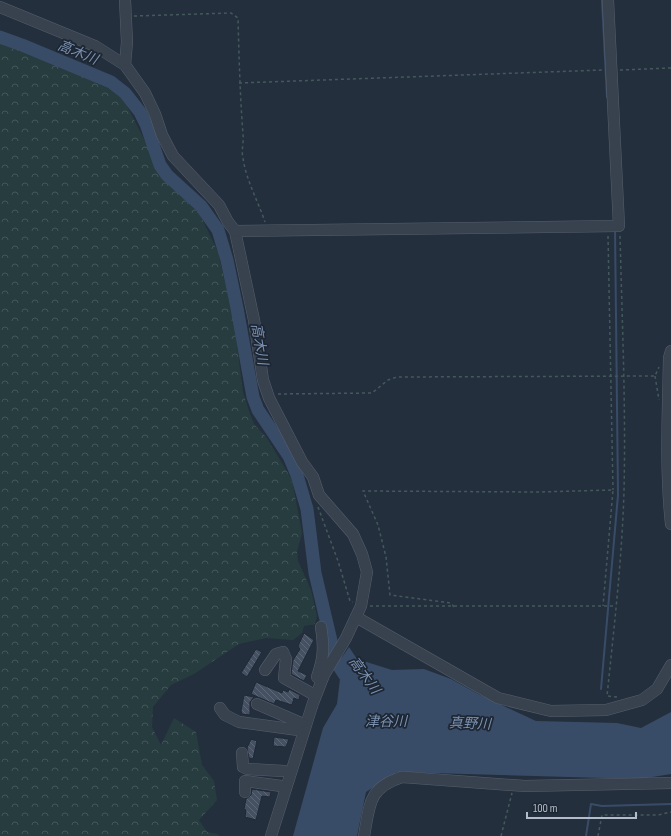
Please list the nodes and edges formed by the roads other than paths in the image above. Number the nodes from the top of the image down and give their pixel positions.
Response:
1 (125, 0) edge
2 (608, 0) edge
3 (0, 7) edge
4 (125, 65) junction
5 (235, 231) junction
6 (671, 351) edge
7 (671, 524) edge
8 (356, 617) junction
9 (321, 626) dead end
10 (671, 665) edge
11 (265, 670) dead end
12 (311, 693) junction
13 (257, 704) dead end
14 (220, 708) dead end
15 (299, 726) junction
16 (242, 753) dead end
17 (247, 769) junction
18 (284, 771) junction
19 (671, 783) edge
20 (281, 786) junction
21 (271, 836) edge
22 (364, 836) edge

1 - 4 street
2 - 5 street
3 - 4 street
4 - 5 street
5 - 8 street
6 - 7 street
8 - 10 street
8 - 21 street
9 - 12 street
11 - 12 street
12 - 15 street
13 - 15 street
14 - 15 street
15 - 18 street
16 - 17 street
17 - 18 street
17 - 20 street
18 - 20 street
19 - 22 street
20 - 21 street

